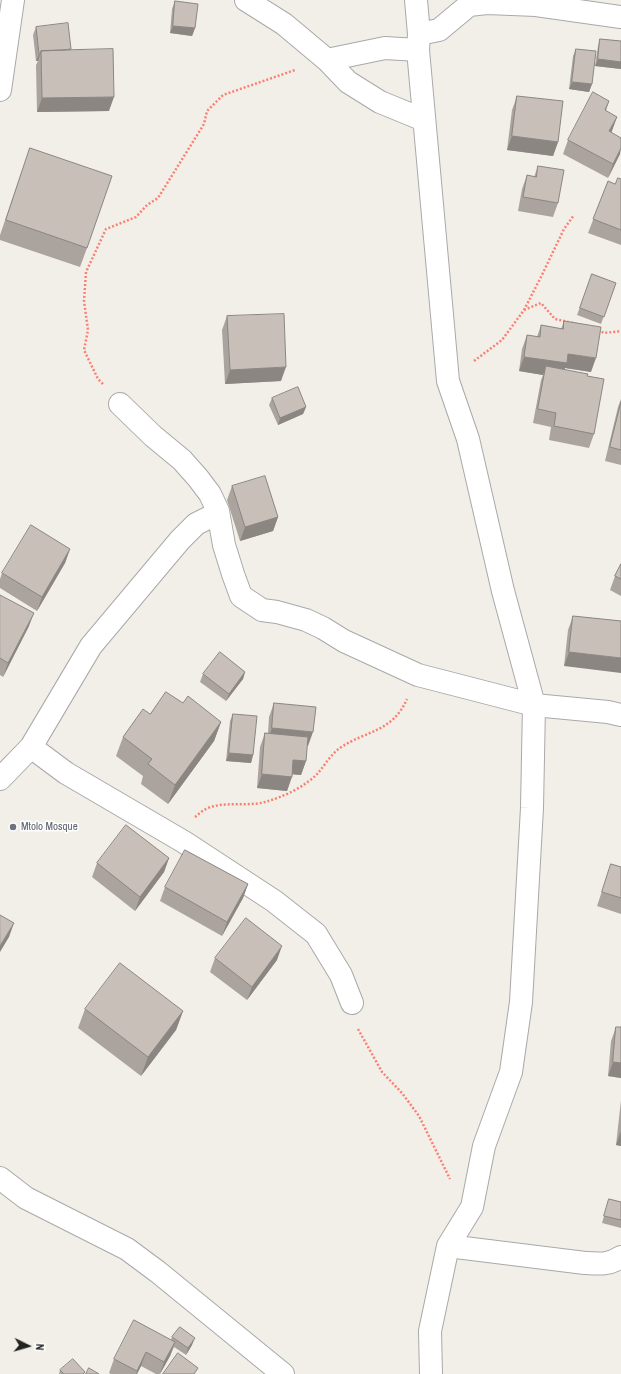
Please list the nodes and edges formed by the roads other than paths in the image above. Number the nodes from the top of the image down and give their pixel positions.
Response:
1 (13, 0) edge
2 (246, 0) edge
3 (416, 0) edge
4 (621, 17) edge
5 (419, 42) junction
6 (327, 60) junction
7 (0, 90) edge
8 (424, 120) junction
9 (120, 404) road end
10 (218, 511) junction
11 (534, 705) junction
12 (621, 715) edge
13 (31, 746) junction
14 (0, 779) edge
15 (352, 1003) road end
16 (0, 1178) edge
17 (448, 1246) junction
18 (621, 1257) edge
19 (283, 1374) edge
20 (431, 1374) edge

1 - 7 street
2 - 6 street
3 - 5 street
4 - 5 street
5 - 6 street
5 - 8 street
6 - 8 street
8 - 11 street
9 - 10 street
10 - 11 street
10 - 13 street
11 - 12 street
11 - 17 street
13 - 14 street
13 - 15 street
16 - 19 street
17 - 18 street
17 - 20 street

